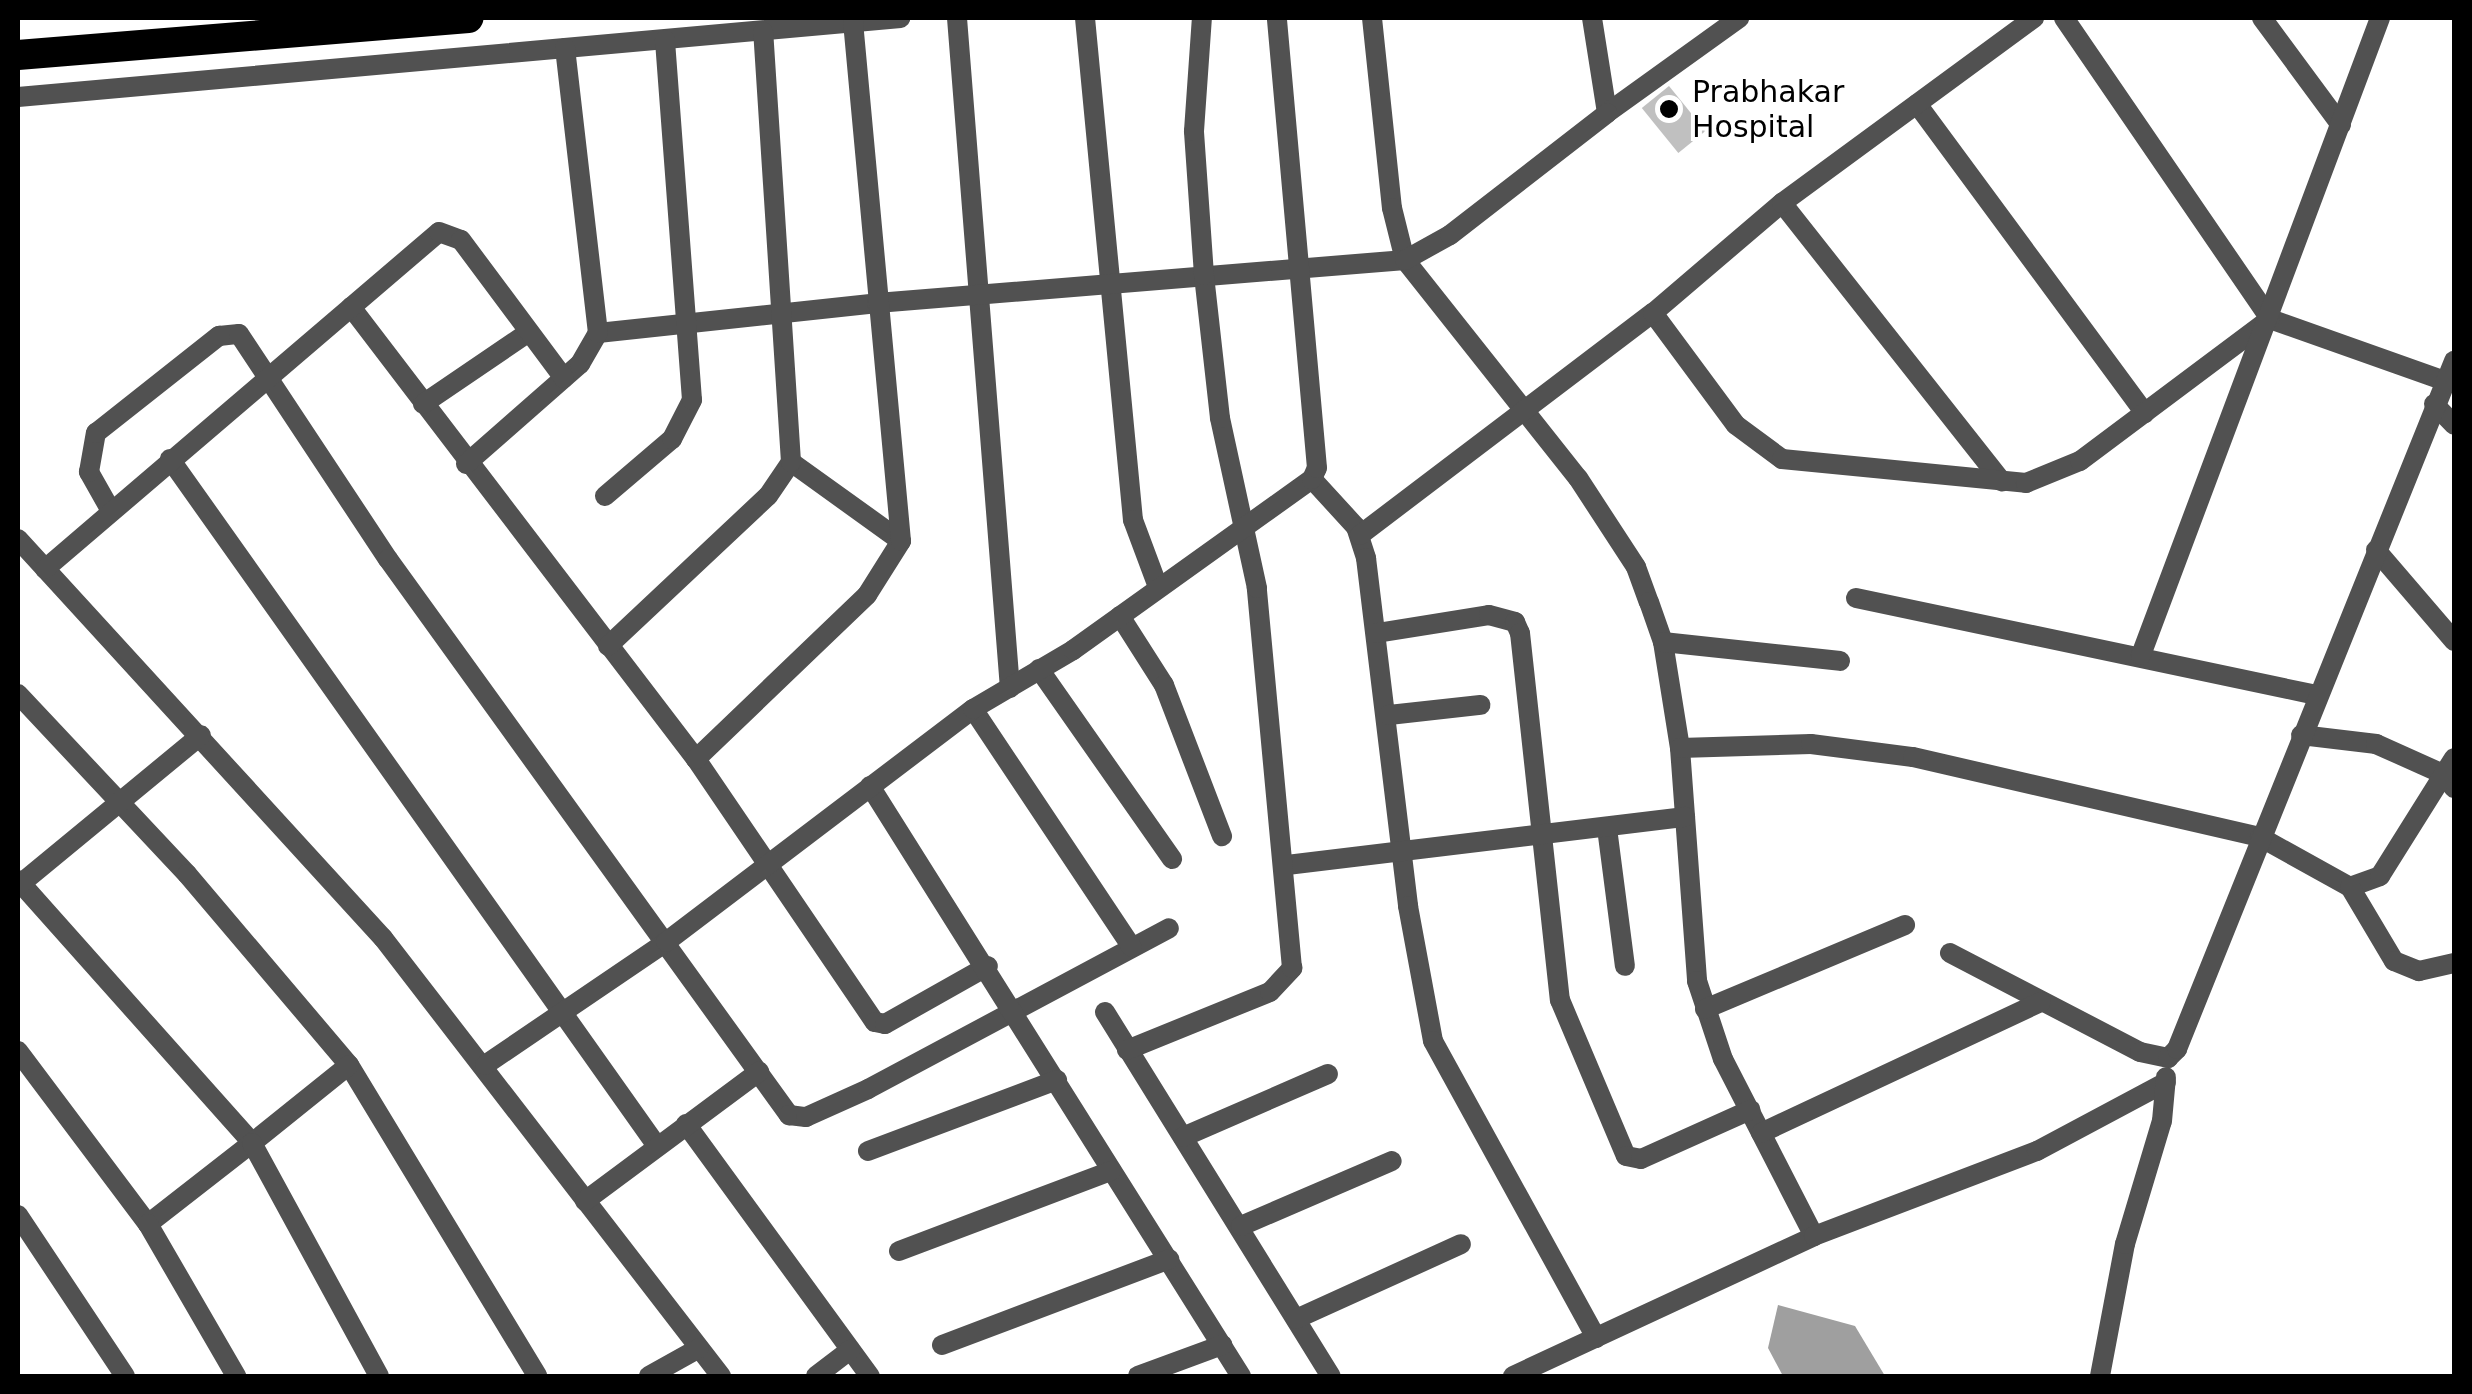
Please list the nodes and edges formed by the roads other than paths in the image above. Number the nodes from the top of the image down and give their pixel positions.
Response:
1 (468, 18) edge
2 (900, 18) edge
3 (957, 18) edge
4 (1085, 18) edge
5 (1202, 18) edge
6 (1277, 18) edge
7 (1372, 18) edge
8 (1592, 18) edge
9 (1740, 18) edge
10 (2034, 18) edge
11 (2064, 18) edge
12 (2262, 18) edge
13 (2380, 18) edge
14 (853, 22) junction
15 (763, 32) junction
16 (665, 40) junction
17 (566, 48) junction
18 (18, 56) edge
19 (18, 97) edge
20 (1917, 104) junction
21 (1608, 113) junction
22 (2341, 125) junction
23 (1782, 203) junction
24 (1404, 260) junction
25 (1300, 266) junction
26 (1204, 275) junction
27 (1108, 284) junction
28 (976, 296) junction
29 (877, 302) junction
30 (351, 307) junction
31 (783, 312) junction
32 (1653, 313) junction
33 (2270, 320) junction
34 (688, 322) junction
35 (529, 332) junction
36 (598, 333) junction
37 (2454, 360) edge
38 (272, 377) junction
39 (564, 378) junction
40 (2445, 381) junction
41 (423, 404) junction
42 (2434, 404) junction
43 (1522, 407) junction
44 (2144, 413) junction
45 (2454, 425) edge
46 (170, 459) junction
47 (791, 462) junction
48 (466, 464) junction
49 (1312, 479) junction
50 (2002, 482) junction
51 (605, 496) dead end
52 (111, 512) junction
53 (1245, 528) junction
54 (1360, 535) junction
55 (18, 539) edge
56 (900, 540) junction
57 (2376, 550) junction
58 (44, 569) junction
59 (1158, 587) junction
60 (1856, 598) dead end
61 (1120, 616) junction
62 (1377, 634) junction
63 (2454, 641) edge
64 (1663, 642) junction
65 (608, 646) junction
66 (2141, 655) junction
67 (1840, 662) dead end
68 (1039, 670) junction
69 (1010, 688) junction
70 (18, 694) edge
71 (2317, 694) junction
72 (1480, 705) dead end
73 (974, 709) junction
74 (1389, 714) junction
75 (201, 734) junction
76 (2301, 735) junction
77 (1680, 748) junction
78 (696, 760) junction
79 (2451, 774) edge
80 (870, 786) junction
81 (118, 805) junction
82 (1685, 817) junction
83 (1607, 828) junction
84 (1541, 835) junction
85 (1222, 836) dead end
86 (2260, 838) junction
87 (1402, 852) junction
88 (1172, 859) dead end
89 (770, 864) junction
90 (1287, 865) junction
91 (19, 883) edge
92 (2350, 886) junction
93 (1906, 925) dead end
94 (1169, 928) dead end
95 (666, 942) junction
96 (1132, 947) junction
97 (1950, 953) dead end
98 (2454, 963) edge
99 (988, 966) junction
100 (1625, 966) dead end
101 (2041, 1002) junction
102 (1015, 1008) junction
103 (1704, 1009) junction
104 (1105, 1012) dead end
105 (564, 1014) junction
106 (1126, 1050) junction
107 (18, 1051) edge
108 (2168, 1058) junction
109 (350, 1065) junction
110 (485, 1065) junction
111 (759, 1072) junction
112 (1328, 1074) dead end
113 (1057, 1080) junction
114 (2166, 1082) junction
115 (1750, 1110) junction
116 (686, 1124) junction
117 (1761, 1133) junction
118 (1183, 1138) junction
119 (252, 1142) junction
120 (657, 1146) junction
121 (868, 1151) dead end
122 (1392, 1161) dead end
123 (1112, 1170) junction
124 (586, 1201) junction
125 (18, 1215) edge
126 (148, 1224) junction
127 (1240, 1226) junction
128 (1814, 1236) junction
129 (1460, 1244) dead end
130 (900, 1252) dead end
131 (1168, 1259) junction
132 (1296, 1320) junction
133 (1596, 1338) junction
134 (942, 1345) dead end
135 (1222, 1345) junction
136 (699, 1348) junction
137 (850, 1350) junction
138 (125, 1376) edge
139 (236, 1376) edge
140 (379, 1376) edge
141 (537, 1376) edge
142 (649, 1376) edge
143 (721, 1376) edge
144 (816, 1376) edge
145 (870, 1376) edge
146 (1138, 1376) edge
147 (1241, 1376) edge
148 (1332, 1376) edge
149 (1513, 1376) edge
150 (2100, 1376) edge

1 - 18 highway
2 - 14 street
3 - 28 street
4 - 27 street
5 - 26 street
6 - 25 street
7 - 24 street
8 - 21 street
9 - 21 street
10 - 20 street
11 - 33 street
12 - 22 street
13 - 22 street
14 - 15 street
14 - 29 street
15 - 16 street
15 - 31 street
16 - 17 street
16 - 34 street
17 - 19 street
17 - 36 street
20 - 23 street
20 - 44 street
21 - 24 street
22 - 33 street
23 - 32 street
23 - 50 street
24 - 25 street
24 - 43 street
25 - 26 street
25 - 49 street
26 - 27 street
26 - 53 street
27 - 28 street
27 - 59 street
28 - 29 street
28 - 69 street
29 - 31 street
29 - 56 street
30 - 35 street
30 - 38 street
30 - 41 street
31 - 34 street
31 - 47 street
32 - 43 street
32 - 50 street
33 - 40 street
33 - 44 street
33 - 66 street
34 - 36 street
34 - 51 street
35 - 39 street
35 - 41 street
36 - 39 street
37 - 40 street
38 - 46 street
38 - 52 street
38 - 95 street
39 - 48 street
40 - 42 street
41 - 48 street
42 - 45 street
42 - 57 street
43 - 54 street
43 - 64 street
44 - 50 street
46 - 52 street
46 - 105 street
47 - 56 street
47 - 65 street
48 - 65 street
49 - 53 street
49 - 54 street
52 - 58 street
53 - 59 street
53 - 90 street
54 - 62 street
55 - 58 street
56 - 78 street
57 - 63 street
57 - 71 street
58 - 75 street
59 - 61 street
60 - 66 street
61 - 68 street
61 - 85 street
62 - 74 street
62 - 84 street
64 - 67 street
64 - 77 street
65 - 78 street
66 - 71 street
68 - 69 street
68 - 88 street
69 - 73 street
70 - 81 street
71 - 76 street
72 - 74 street
73 - 80 street
73 - 96 street
74 - 87 street
75 - 81 street
75 - 110 street
76 - 79 street
76 - 86 street
77 - 82 street
77 - 86 street
78 - 89 street
79 - 92 street
80 - 89 street
80 - 99 street
81 - 91 street
81 - 109 street
82 - 83 street
82 - 103 street
83 - 84 street
83 - 100 street
84 - 87 street
84 - 115 street
86 - 92 street
86 - 108 street
87 - 90 street
87 - 133 street
89 - 95 street
89 - 99 street
90 - 106 street
91 - 119 street
92 - 98 street
93 - 103 street
94 - 96 street
95 - 105 street
95 - 111 street
96 - 102 street
97 - 101 street
99 - 102 street
101 - 108 street
101 - 117 street
102 - 111 street
102 - 113 street
103 - 115 street
104 - 106 street
105 - 110 street
105 - 120 street
106 - 118 street
107 - 126 street
108 - 114 street
109 - 119 street
109 - 141 street
110 - 124 street
111 - 116 street
112 - 118 street
113 - 121 street
113 - 123 street
114 - 128 street
114 - 150 street
115 - 117 street
116 - 120 street
116 - 137 street
117 - 128 street
118 - 127 street
119 - 126 street
119 - 140 street
120 - 124 street
122 - 127 street
123 - 130 street
123 - 131 street
124 - 136 street
125 - 138 street
126 - 139 street
127 - 132 street
128 - 133 street
129 - 132 street
131 - 134 street
131 - 135 street
132 - 148 street
133 - 149 street
135 - 146 street
135 - 147 street
136 - 142 street
136 - 143 street
137 - 144 street
137 - 145 street

